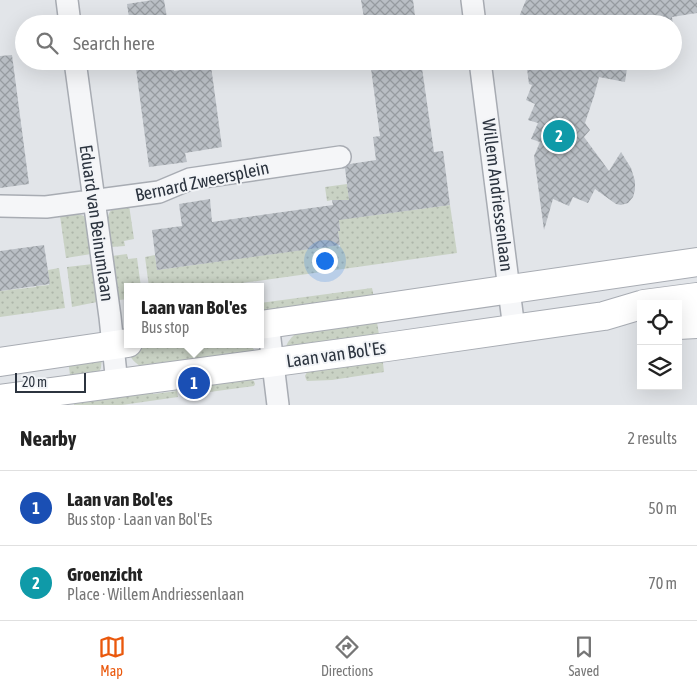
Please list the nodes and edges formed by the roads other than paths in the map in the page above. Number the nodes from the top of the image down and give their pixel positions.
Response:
1 (67, 0) edge
2 (472, 0) edge
3 (69, 15) edge
4 (474, 15) edge
5 (76, 70) edge
6 (481, 70) edge
7 (340, 157) dead end
8 (94, 201) junction
9 (0, 206) edge
10 (697, 262) edge
11 (510, 290) junction
12 (697, 297) edge
13 (673, 300) edge
14 (637, 306) edge
15 (604, 316) junction
16 (637, 322) edge
17 (264, 324) edge
18 (697, 324) edge
19 (682, 325) edge
20 (514, 329) junction
21 (121, 344) edge
22 (0, 362) edge
23 (273, 362) junction
24 (117, 384) junction
25 (0, 399) edge
26 (278, 405) edge

1 - 3 street
2 - 4 street
5 - 8 street, Eduard van Beinumlaan
6 - 11 street, Willem Andriessenlaan
7 - 8 street, Bernard Zweersplein
8 - 9 street, Bernard Zweersplein
8 - 21 street, Eduard van Beinumlaan
10 - 11 street
11 - 17 street
11 - 20 street, Willem Andriessenlaan
12 - 13 street, Laan van Bol'Es
14 - 15 street, Laan van Bol'Es
15 - 16 street
15 - 20 street, Laan van Bol'Es
17 - 23 street
18 - 19 street
20 - 23 street, Laan van Bol'Es
21 - 22 street
21 - 24 street, Eduard van Beinumlaan
23 - 24 street, Laan van Bol'Es
23 - 26 street
24 - 25 street, Laan van Bol'Es

